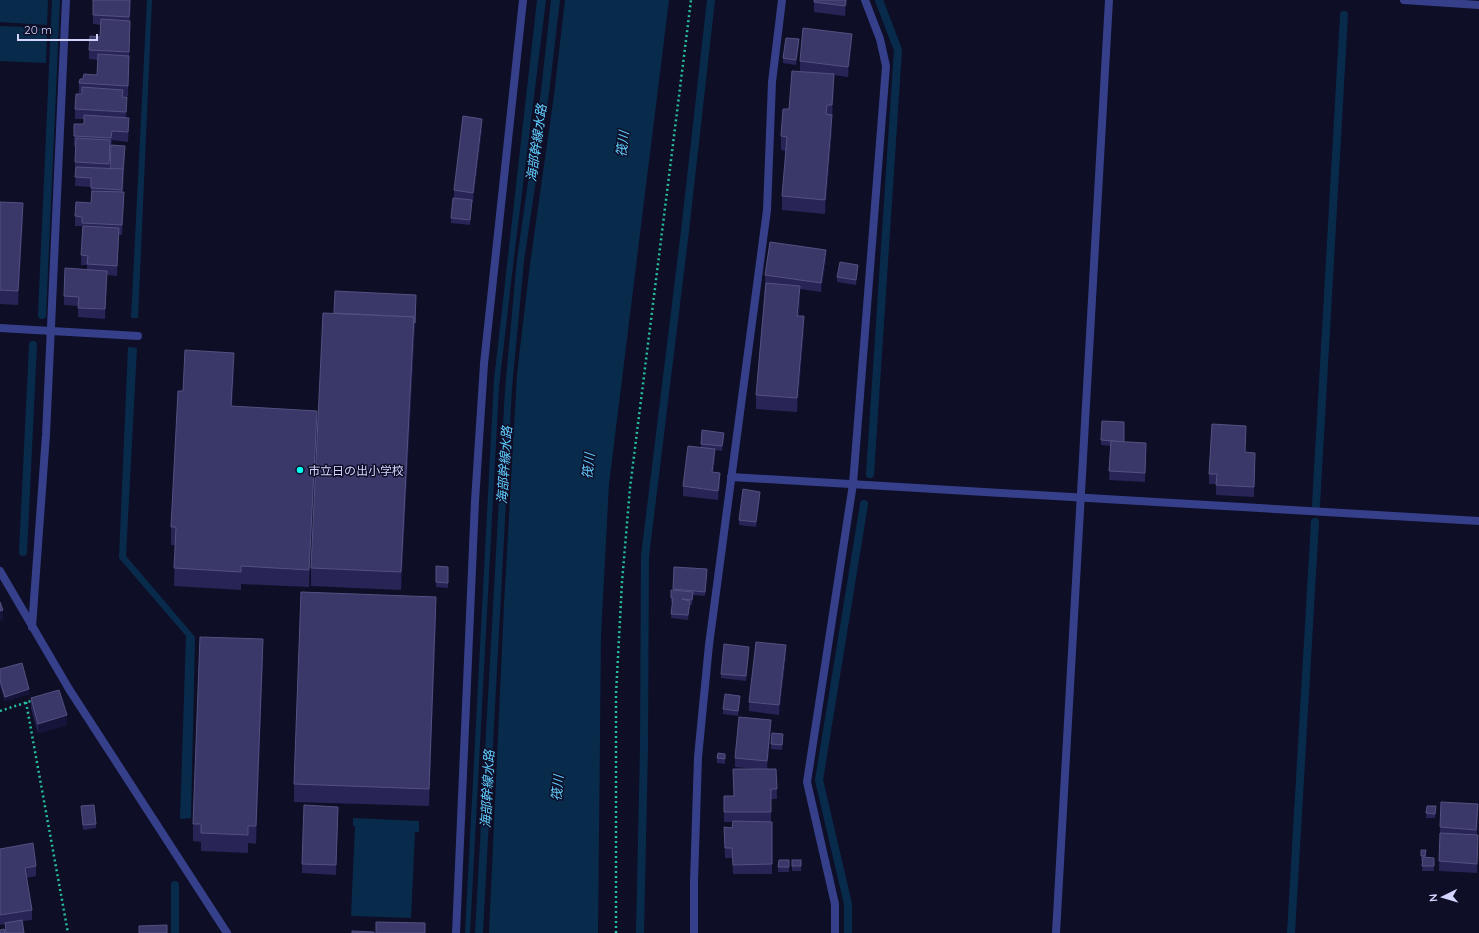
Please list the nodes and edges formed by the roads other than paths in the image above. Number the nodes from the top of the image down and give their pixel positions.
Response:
1 (66, 0) edge
2 (523, 0) edge
3 (782, 0) edge
4 (865, 0) edge
5 (1110, 0) edge
6 (1404, 0) edge
7 (1479, 4) edge
8 (0, 328) edge
9 (51, 330) junction
10 (138, 336) dead end
11 (732, 477) junction
12 (853, 484) junction
13 (1081, 497) junction
14 (1479, 521) edge
15 (0, 571) edge
16 (32, 627) junction
17 (227, 933) edge
18 (456, 933) edge
19 (694, 933) edge
20 (835, 933) edge
21 (1056, 933) edge

1 - 9 street
2 - 18 street
3 - 11 street
4 - 12 street
5 - 13 street
6 - 7 street
8 - 9 street
9 - 10 street
9 - 16 street
11 - 12 street
11 - 19 street
12 - 13 street
12 - 20 street
13 - 14 street
13 - 21 street
15 - 16 street
16 - 17 street

